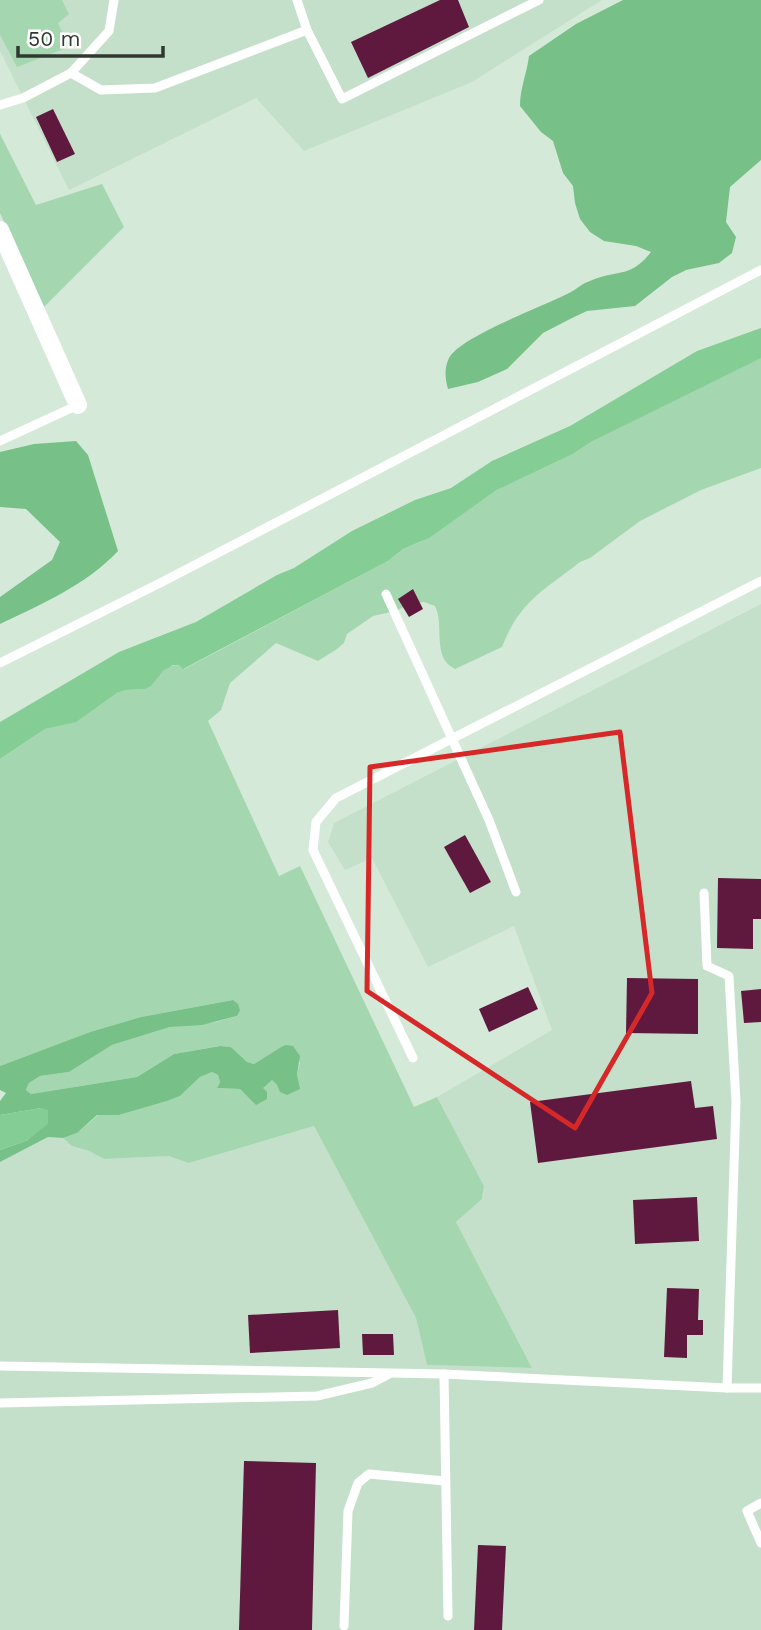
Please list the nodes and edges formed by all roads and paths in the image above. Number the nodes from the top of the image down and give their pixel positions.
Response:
1 (114, 0) edge
2 (297, 0) edge
3 (538, 0) edge
4 (307, 30) junction
5 (71, 73) junction
6 (0, 105) edge
7 (0, 230) edge
8 (761, 270) edge
9 (78, 405) joint
10 (0, 441) edge
11 (761, 581) edge
12 (386, 594) dead end
13 (0, 663) edge
14 (451, 739) junction
15 (516, 892) dead end
16 (705, 893) dead end
17 (412, 1058) dead end
18 (0, 1366) edge
19 (391, 1373) junction
20 (443, 1374) junction
21 (726, 1388) junction
22 (761, 1388) edge
23 (0, 1403) edge
24 (445, 1481) junction
25 (761, 1503) edge
26 (761, 1543) edge
27 (448, 1616) dead end
28 (344, 1626) dead end

1 - 5 lane
2 - 4 lane
3 - 4 lane
4 - 5 lane
5 - 6 lane
7 - 9 street
8 - 13 lane
9 - 10 lane
11 - 14 lane
12 - 14 lane
14 - 15 lane
14 - 17 lane
16 - 21 lane
18 - 19 lane
19 - 20 lane
19 - 23 lane
20 - 21 lane
20 - 24 lane
21 - 22 lane
24 - 27 lane
24 - 28 lane
25 - 26 lane

